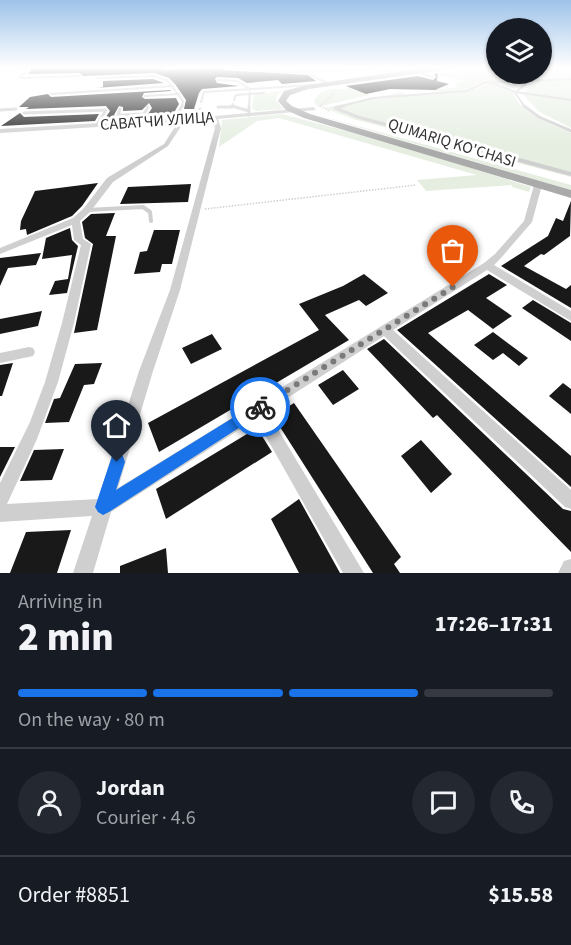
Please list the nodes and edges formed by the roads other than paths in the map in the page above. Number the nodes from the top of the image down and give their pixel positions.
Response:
1 (250, 93) edge
2 (51, 94) dead end
3 (55, 94) edge
4 (178, 94) joint
5 (203, 94) edge
6 (247, 94) edge
7 (259, 94) edge
8 (315, 94) edge
9 (316, 94) edge
10 (430, 94) edge
11 (517, 94) edge
12 (527, 94) edge
13 (145, 96) dead end
14 (310, 98) junction
15 (201, 102) dead end
16 (571, 102) edge
17 (233, 104) junction
18 (148, 107) dead end
19 (16, 109) dead end
20 (120, 109) dead end
21 (200, 109) dead end
22 (0, 110) edge
23 (293, 111) junction
24 (217, 112) junction
25 (24, 113) dead end
26 (249, 113) junction
27 (125, 115) junction
28 (197, 119) junction
29 (178, 120) junction
30 (121, 124) junction
31 (97, 125) junction
32 (0, 131) edge
33 (571, 131) edge
34 (571, 174) edge
35 (571, 183) edge
36 (538, 186) junction
37 (571, 194) edge
38 (87, 210) junction
39 (76, 220) junction
40 (151, 222) dead end
41 (0, 251) edge
42 (487, 265) junction
43 (571, 317) edge
44 (385, 330) junction
45 (29, 352) dead end
46 (0, 358) edge
47 (258, 409) junction
48 (0, 501) edge
49 (571, 501) edge
50 (103, 507) junction
51 (0, 513) edge
52 (571, 568) edge
53 (83, 573) edge
54 (354, 573) edge
55 (568, 573) edge

1 - 26 lane
2 - 3 lane
4 - 13 lane
4 - 29 lane
5 - 15 lane
6 - 17 lane
7 - 14 lane
8 - 14 main road
9 - 14 main road
10 - 34 lane
11 - 33 lane
12 - 16 lane
14 - 23 street, САВАТЧИ УЛИЦА
14 - 23 main road
14 - 35 main road, QUMARIQ KO'CHASI
17 - 24 lane
17 - 26 lane
18 - 27 lane
19 - 22 lane
20 - 27 lane
21 - 28 lane
23 - 26 street, САВАТЧИ УЛИЦА
23 - 36 main road, QUMARIQ KO'CHASI
24 - 26 street, САВАТЧИ УЛИЦА
24 - 28 street, САВАТЧИ УЛИЦА
24 - 50 street
25 - 31 lane
27 - 30 lane
28 - 29 street, САВАТЧИ УЛИЦА
29 - 30 street, САВАТЧИ УЛИЦА
29 - 38 street
30 - 31 street, САВАТЧИ УЛИЦА
31 - 32 street, САВАТЧИ УЛИЦА
36 - 37 main road, QUMARIQ KO'CHASI
36 - 42 street
38 - 39 street
38 - 40 lane
39 - 41 street
39 - 48 street
42 - 43 street
42 - 44 street
44 - 47 street
44 - 49 street
45 - 46 street
47 - 50 street
47 - 54 street
50 - 51 street
50 - 53 street
52 - 55 street

